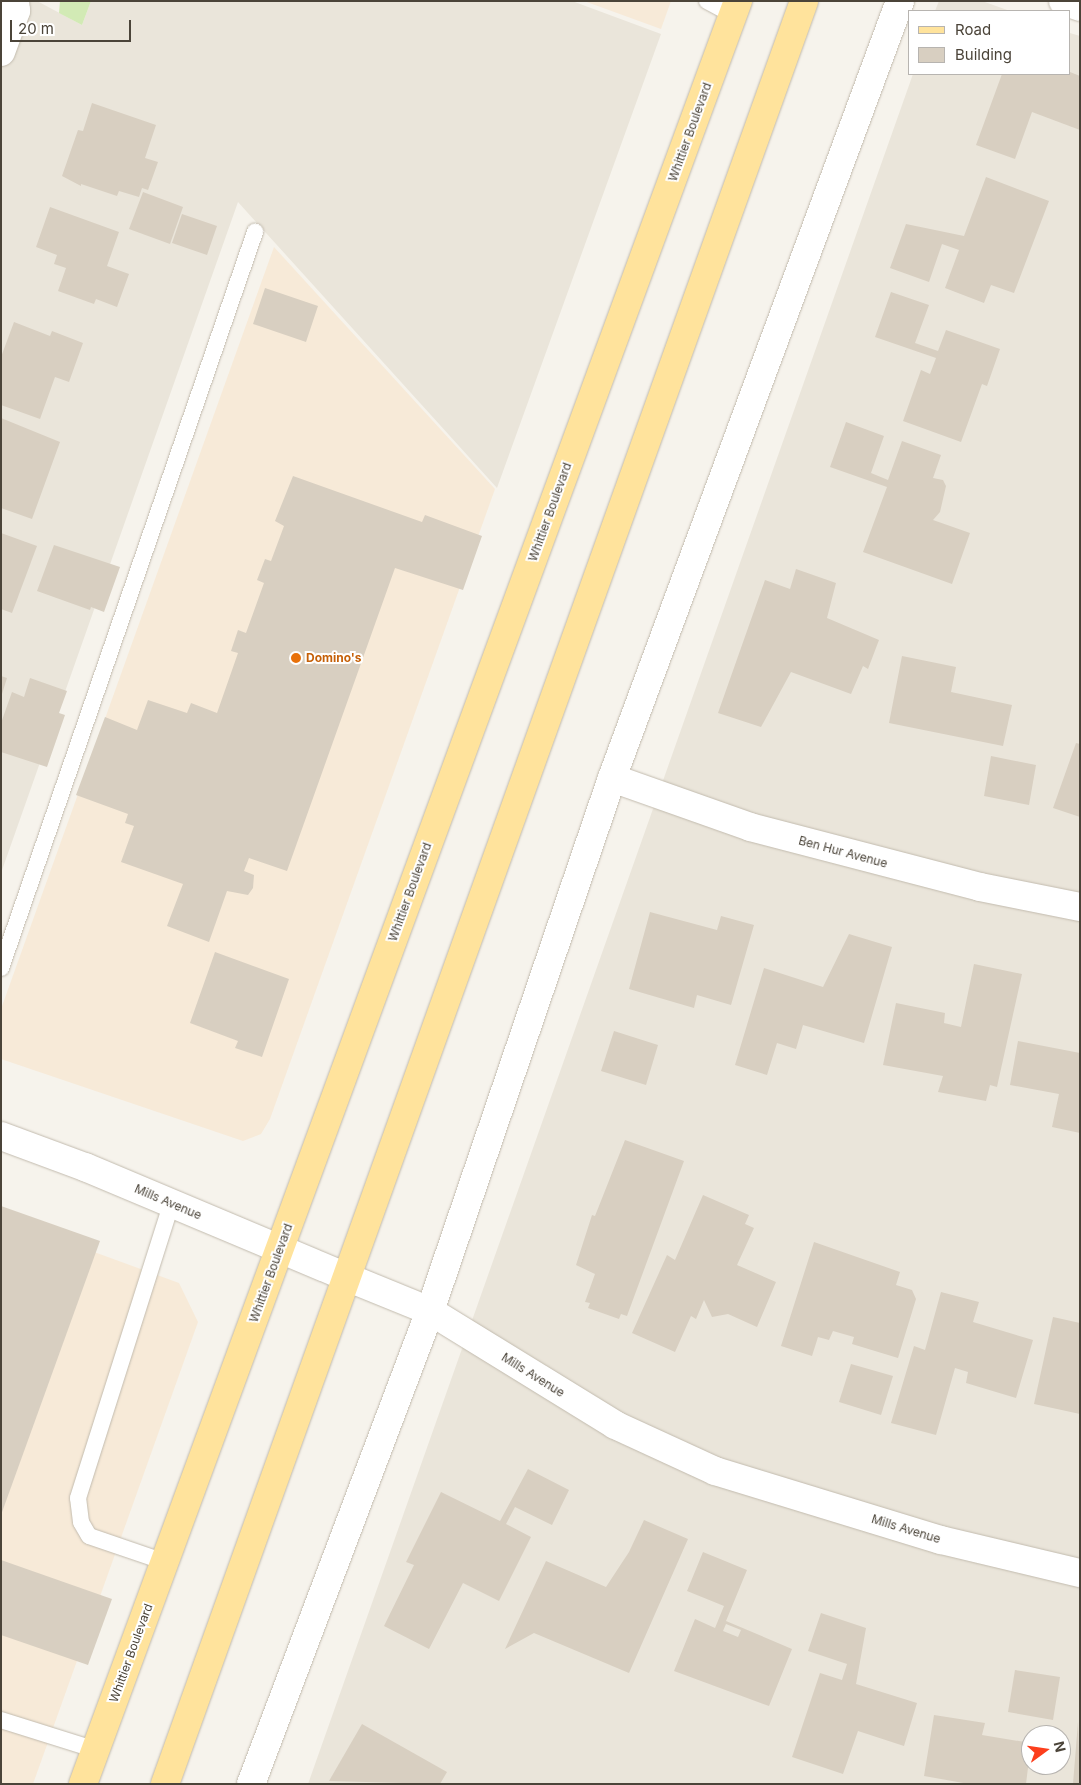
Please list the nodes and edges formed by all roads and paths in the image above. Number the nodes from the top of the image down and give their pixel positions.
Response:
1 (15, 1) edge
2 (706, 1) edge
3 (804, 1) edge
4 (900, 1) edge
5 (1062, 1) edge
6 (1080, 7) edge
7 (735, 8) edge
8 (1, 52) edge
9 (256, 232) dead end
10 (612, 778) junction
11 (1080, 907) edge
12 (1, 968) edge
13 (1, 1136) edge
14 (171, 1204) junction
15 (279, 1250) junction
16 (349, 1278) junction
17 (430, 1312) junction
18 (165, 1562) junction
19 (1080, 1573) edge
20 (1, 1720) edge
21 (96, 1750) junction
22 (84, 1784) edge
23 (165, 1784) edge
24 (251, 1784) edge

1 - 8 street
2 - 7 lane
3 - 16 main road
4 - 10 street
5 - 6 street
7 - 15 main road, Whittier Boulevard
9 - 12 lane
10 - 11 street, Ben Hur Avenue
10 - 17 street
13 - 14 street, Mills Avenue
14 - 15 street, Mills Avenue
14 - 18 lane
15 - 16 street, Mills Avenue
15 - 18 main road, Whittier Boulevard
16 - 17 street, Mills Avenue
16 - 23 main road
17 - 19 street, Mills Avenue
17 - 24 street
18 - 21 main road, Whittier Boulevard
20 - 21 lane
21 - 22 main road, Whittier Boulevard

